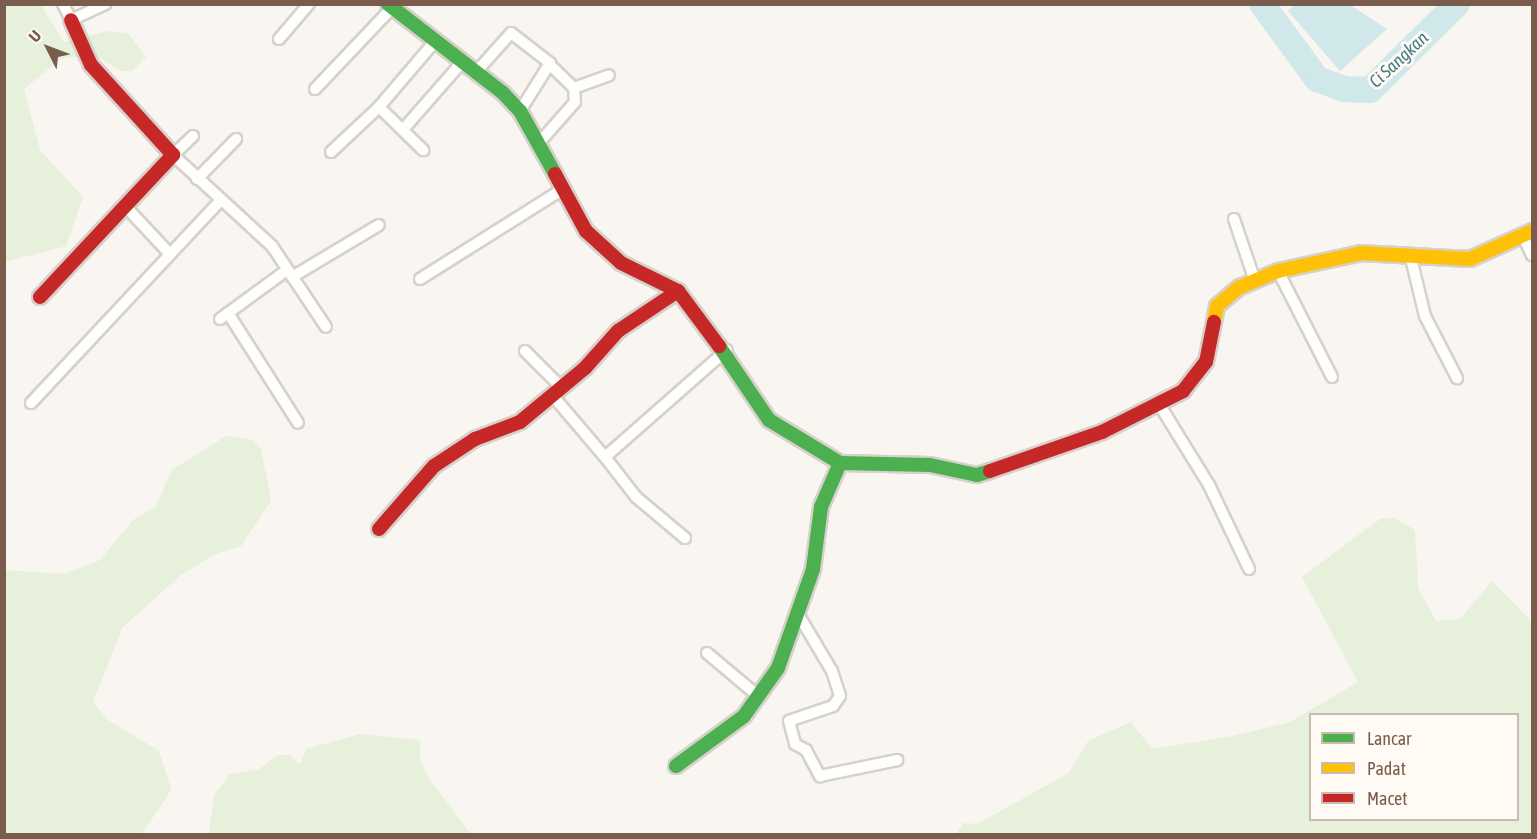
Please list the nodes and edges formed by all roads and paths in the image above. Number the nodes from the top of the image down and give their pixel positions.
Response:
1 (63, 4) edge
2 (106, 4) edge
3 (309, 4) edge
4 (390, 6) edge
5 (71, 21) junction
6 (279, 39) dead end
7 (436, 40) junction
8 (463, 61) junction
9 (551, 66) junction
10 (477, 71) junction
11 (609, 75) dead end
12 (574, 88) junction
13 (315, 89) dead end
14 (379, 107) junction
15 (520, 111) junction
16 (407, 124) dead end
17 (193, 136) dead end
18 (236, 140) dead end
19 (538, 144) junction
20 (423, 150) dead end
21 (331, 152) dead end
22 (173, 155) junction
23 (197, 179) junction
24 (563, 189) junction
25 (219, 202) junction
26 (125, 206) junction
27 (1234, 219) dead end
28 (379, 225) dead end
29 (1528, 234) edge
30 (168, 252) junction
31 (1410, 254) junction
32 (1533, 255) edge
33 (1278, 271) junction
34 (289, 274) junction
35 (420, 279) dead end
36 (1255, 281) junction
37 (678, 291) junction
38 (40, 297) dead end
39 (326, 327) dead end
40 (727, 350) junction
41 (525, 351) dead end
42 (1332, 377) dead end
43 (1456, 378) dead end
44 (558, 392) junction
45 (31, 403) dead end
46 (1159, 405) junction
47 (298, 423) dead end
48 (605, 457) junction
49 (840, 463) junction
50 (379, 529) dead end
51 (685, 537) dead end
52 (1249, 569) dead end
53 (798, 614) junction
54 (707, 653) dead end
55 (758, 696) junction
56 (897, 760) dead end
57 (676, 766) dead end

1 - 5 street
2 - 5 street
3 - 6 street
4 - 7 street
4 - 13 street
5 - 22 street
7 - 8 street
7 - 14 street
8 - 10 street
8 - 16 street
9 - 10 street
9 - 12 street
9 - 15 street
10 - 15 street
11 - 12 street
12 - 19 street
14 - 20 street
14 - 21 street
15 - 19 street
17 - 22 street
18 - 23 street
19 - 24 street
22 - 23 street
22 - 26 street
23 - 25 street
24 - 35 street
24 - 37 street
25 - 30 street
25 - 34 street
26 - 30 street
26 - 38 street
27 - 36 street
28 - 34 street
29 - 31 street
29 - 32 street
30 - 45 street
31 - 33 street
31 - 43 street
33 - 36 street
33 - 42 street
34 - 39 street
34 - 47 street
36 - 46 street
37 - 40 street
37 - 44 street
40 - 48 street
40 - 49 street
41 - 44 street
44 - 48 street
44 - 50 street
46 - 49 street
46 - 52 street
48 - 51 street
49 - 53 street
53 - 55 street
53 - 56 street
54 - 55 street
55 - 57 street

